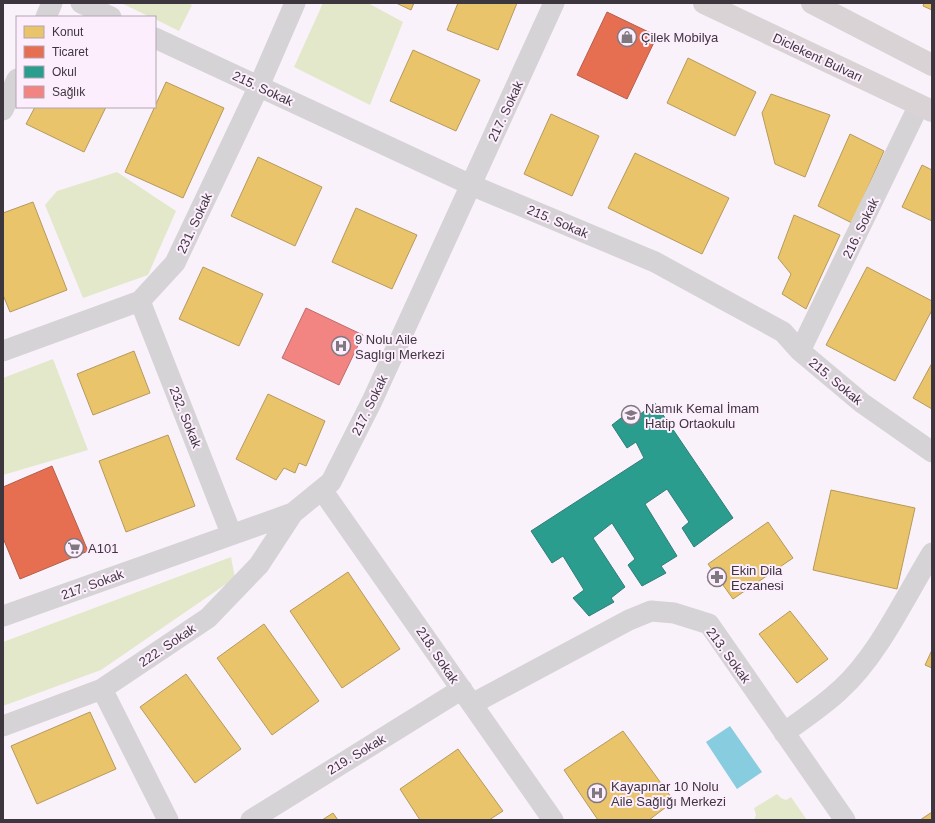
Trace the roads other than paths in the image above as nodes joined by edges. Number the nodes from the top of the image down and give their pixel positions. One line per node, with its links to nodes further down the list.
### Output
1 (52, 3): 7 (street)
2 (81, 3): 8 (street)
3 (295, 3): 12 (street, 231. Sokak)
4 (554, 3): 15 (street, 217. Sokak)
5 (704, 3): 13 (main road, Diclekent Bulvarı)
6 (812, 3): 10 (main road)
7 (46, 16)
8 (109, 16)
9 (156, 38): 12 (street, 215. Sokak)
10 (932, 65)
11 (16, 81): 14 (street)
12 (259, 86): 15 (street, 215. Sokak); 16 (street, 231. Sokak)
13 (926, 108): 18 (street, 216. Sokak)
14 (3, 110)
15 (471, 184): 18 (street, 215. Sokak); 20 (street, 217. Sokak)
16 (140, 301): 17 (street, 231. Sokak); 22 (street, 232. Sokak)
17 (3, 351)
18 (800, 351): 19 (street, 215. Sokak)
19 (932, 452)
20 (322, 490): 21 (street, 217. Sokak); 26 (street, 218. Sokak)
21 (293, 513): 22 (street, 217. Sokak); 25 (street, 222. Sokak)
22 (232, 533): 24 (street, 217. Sokak)
23 (932, 553): 28 (street)
24 (3, 616)
25 (102, 689): 27 (street, 222. Sokak); 29 (street)
26 (467, 697): 28 (street, 213. Sokak); 30 (street, 219. Sokak); 31 (street, 218. Sokak)
27 (3, 726)
28 (784, 733): 32 (street, 213. Sokak)
29 (168, 820)
30 (251, 820)
31 (553, 820)
32 (845, 820)

